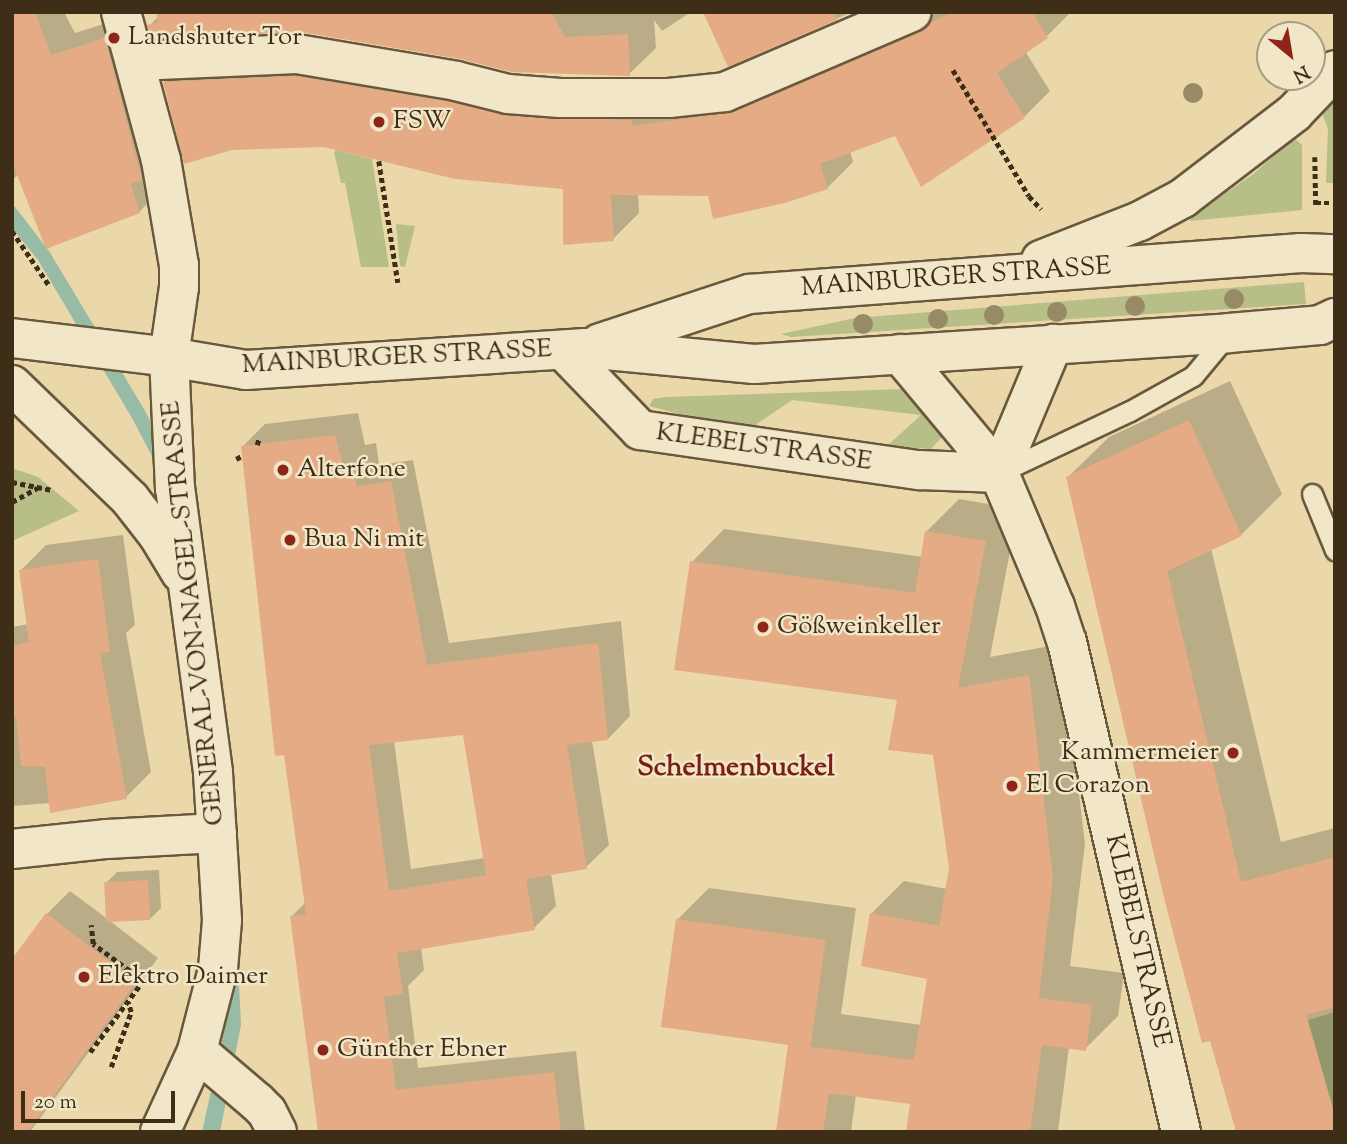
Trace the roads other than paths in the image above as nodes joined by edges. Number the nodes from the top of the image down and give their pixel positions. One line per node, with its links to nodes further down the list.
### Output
1 (121, 12): 3 (main road, GENERAL-VON-NAGEL-STRASSE)
2 (886, 17): 3 (main road)
3 (136, 61): 13 (main road, GENERAL-VON-NAGEL-STRASSE)
4 (1335, 70): 6 (main road)
5 (1335, 254): 6 (main road, MAINBURGER STRASSE)
6 (1007, 274): 11 (main road, MAINBURGER STRASSE)
7 (1335, 318): 8 (main road, MAINBURGER STRASSE)
8 (1229, 334): 10 (main road, MAINBURGER STRASSE); 15 (lane, KLEBELSTRASSE)
9 (12, 338): 13 (main road, MAINBURGER STRASSE)
10 (1053, 344): 12 (main road, MAINBURGER STRASSE); 15 (main road)
11 (574, 349): 12 (main road, MAINBURGER STRASSE); 13 (main road, MAINBURGER STRASSE); 15 (main road, KLEBELSTRASSE)
12 (900, 354): 15 (main road, KLEBELSTRASSE)
13 (169, 356): 18 (main road, GENERAL-VON-NAGEL-STRASSE)
14 (12, 385): 18 (main road)
15 (999, 473): 22 (main road, KLEBELSTRASSE)
16 (1312, 494): 17 (lane)
17 (1335, 550)
18 (187, 584): 19 (main road, GENERAL-VON-NAGEL-STRASSE)
19 (218, 833): 20 (main road); 21 (main road, GENERAL-VON-NAGEL-STRASSE)
20 (12, 849)
21 (197, 1051): 23 (main road, GENERAL-VON-NAGEL-STRASSE); 24 (main road)
22 (1176, 1131)
23 (160, 1132)
24 (277, 1132)

